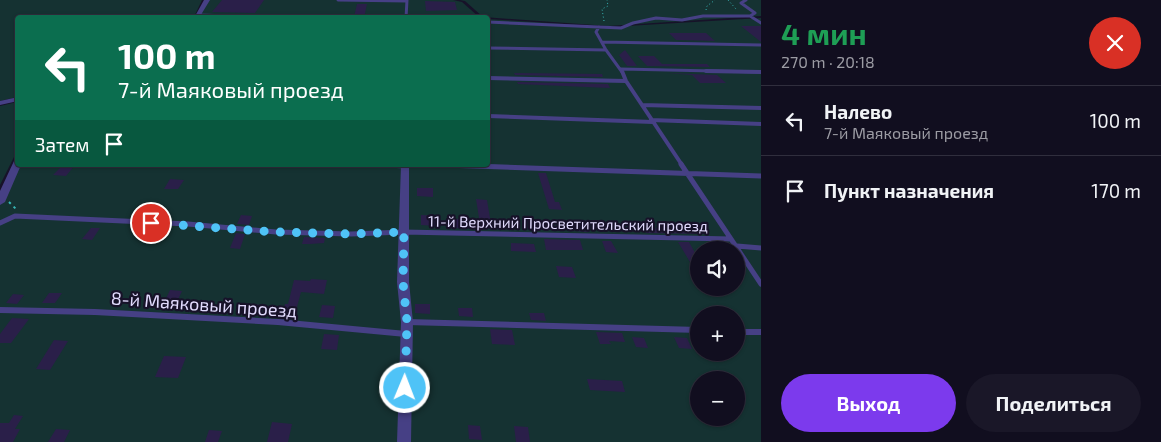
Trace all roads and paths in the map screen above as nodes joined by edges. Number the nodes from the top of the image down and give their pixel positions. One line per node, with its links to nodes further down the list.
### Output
1 (207, 0): 7 (street)
2 (338, 0): 6 (lane)
3 (607, 0): 13 (path)
4 (715, 0): 9 (path)
5 (746, 0): 10 (lane)
6 (407, 1): 8 (lane)
7 (198, 15)
8 (406, 15)
9 (703, 16): 10 (lane); 13 (lane)
10 (750, 16): 12 (lane)
11 (490, 22): 13 (lane)
12 (761, 23)
13 (599, 27): 14 (lane)
14 (602, 42): 15 (lane); 17 (lane)
15 (761, 46)
16 (490, 48): 17 (lane)
17 (606, 50): 18 (lane)
18 (621, 69): 19 (lane); 21 (lane)
19 (761, 72)
20 (490, 78): 21 (lane)
21 (626, 81): 24 (lane)
22 (15, 100): 23 (street)
23 (0, 103)
24 (642, 105): 25 (lane); 27 (lane)
25 (761, 108)
26 (490, 116): 27 (lane)
27 (652, 120): 28 (lane); 32 (lane)
28 (761, 124)
29 (490, 166): 32 (lane)
30 (15, 167): 34 (street)
31 (405, 167): 37 (street)
32 (686, 172): 33 (lane); 38 (lane)
33 (761, 176)
34 (1, 200): 35 (path)
35 (15, 216): 36 (lane); 37 (lane, 11-й Верхний Просветительский проезд)
36 (0, 223)
37 (404, 232): 38 (lane, 11-й Верхний Просветительский проезд); 44 (street)
38 (731, 239)
39 (745, 247): 40 (lane)
40 (761, 248)
41 (745, 259): 42 (lane)
42 (761, 284)
43 (0, 310): 44 (lane, 8-й Маяковый проезд)
44 (407, 328): 45 (lane, 8-й Маяковый проезд); 48 (street)
45 (690, 330)
46 (745, 332): 47 (lane)
47 (761, 332)
48 (404, 442)

